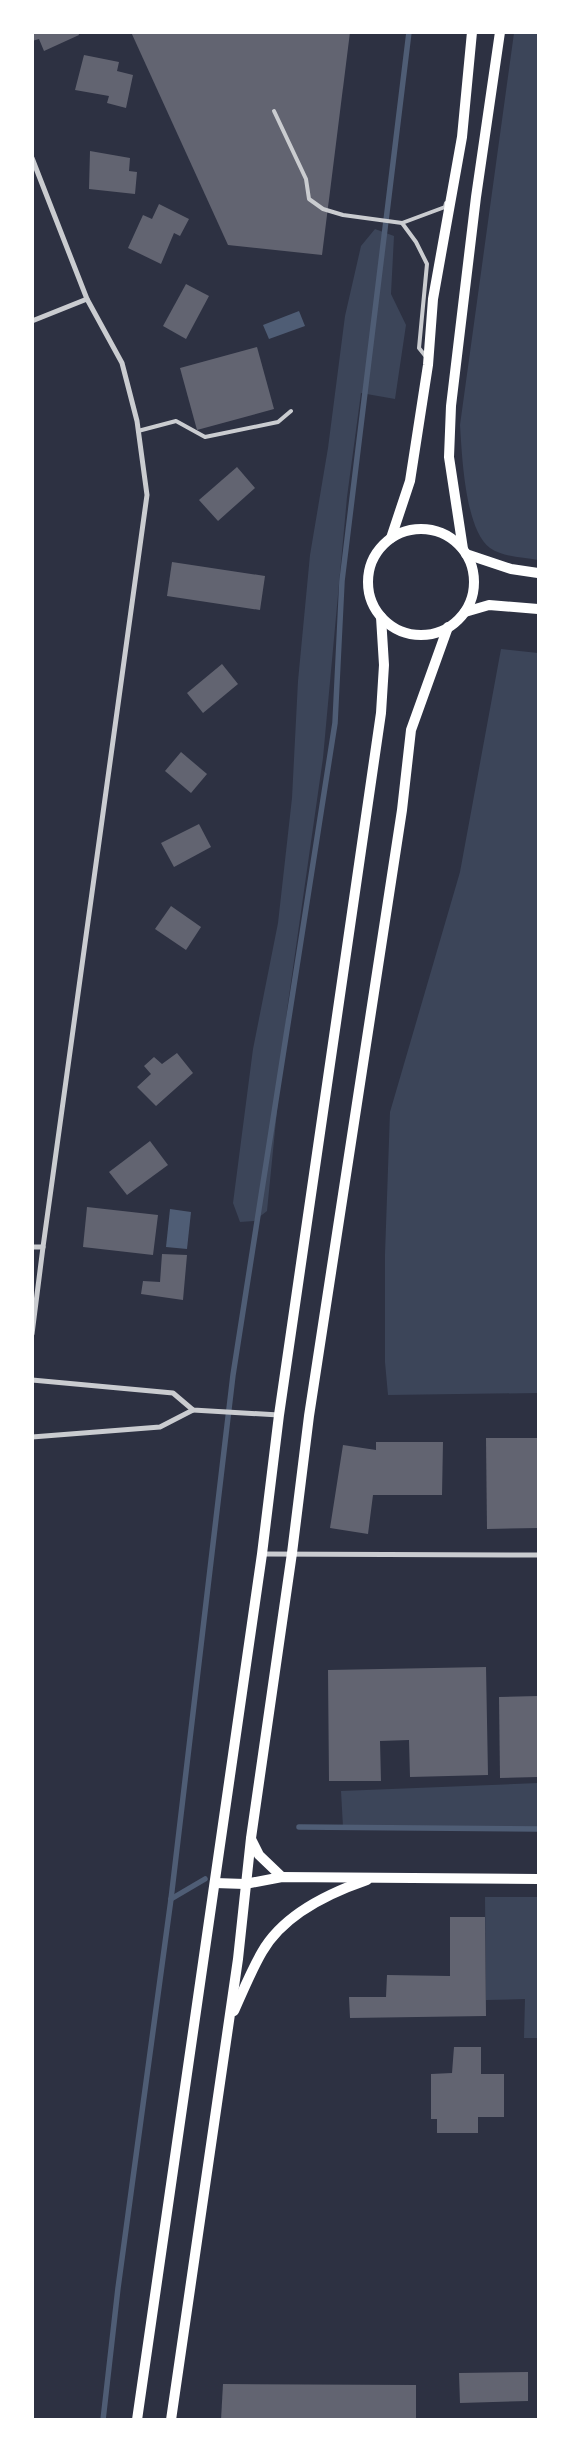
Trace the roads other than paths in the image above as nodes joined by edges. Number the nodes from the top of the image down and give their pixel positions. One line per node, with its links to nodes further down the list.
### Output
1 (472, 32): 5 (main road)
2 (500, 32): 13 (main road)
3 (274, 111): 6 (lane)
4 (32, 158): 7 (street)
5 (455, 178): 6 (lane); 9 (main road)
6 (402, 223): 9 (lane)
7 (87, 299): 8 (street); 11 (street)
8 (32, 321)
9 (428, 365): 12 (main road)
10 (291, 411): 11 (lane)
11 (138, 431): 20 (street)
12 (391, 538): 13 (main road); 17 (main road)
13 (464, 551): 14 (main road); 16 (main road)
14 (538, 573)
15 (538, 609): 16 (main road)
16 (465, 612): 18 (main road)
17 (381, 617): 18 (main road); 24 (main road)
18 (448, 627): 26 (main road)
19 (32, 1246): 20 (street)
20 (43, 1247): 21 (street)
21 (32, 1334)
22 (32, 1380): 23 (street)
23 (194, 1410): 24 (street); 25 (street)
24 (279, 1415): 27 (main road)
25 (32, 1437)
26 (292, 1553): 27 (street); 28 (street); 29 (main road)
27 (262, 1554): 33 (main road)
28 (538, 1556)
29 (251, 1838): 30 (main road); 34 (main road)
30 (282, 1877): 31 (main road); 34 (main road)
31 (375, 1877): 32 (main road); 35 (main road)
32 (538, 1879)
33 (215, 1883): 34 (main road); 36 (main road)
34 (245, 1884): 35 (main road)
35 (229, 2021): 37 (main road)
36 (137, 2420)
37 (171, 2420)

